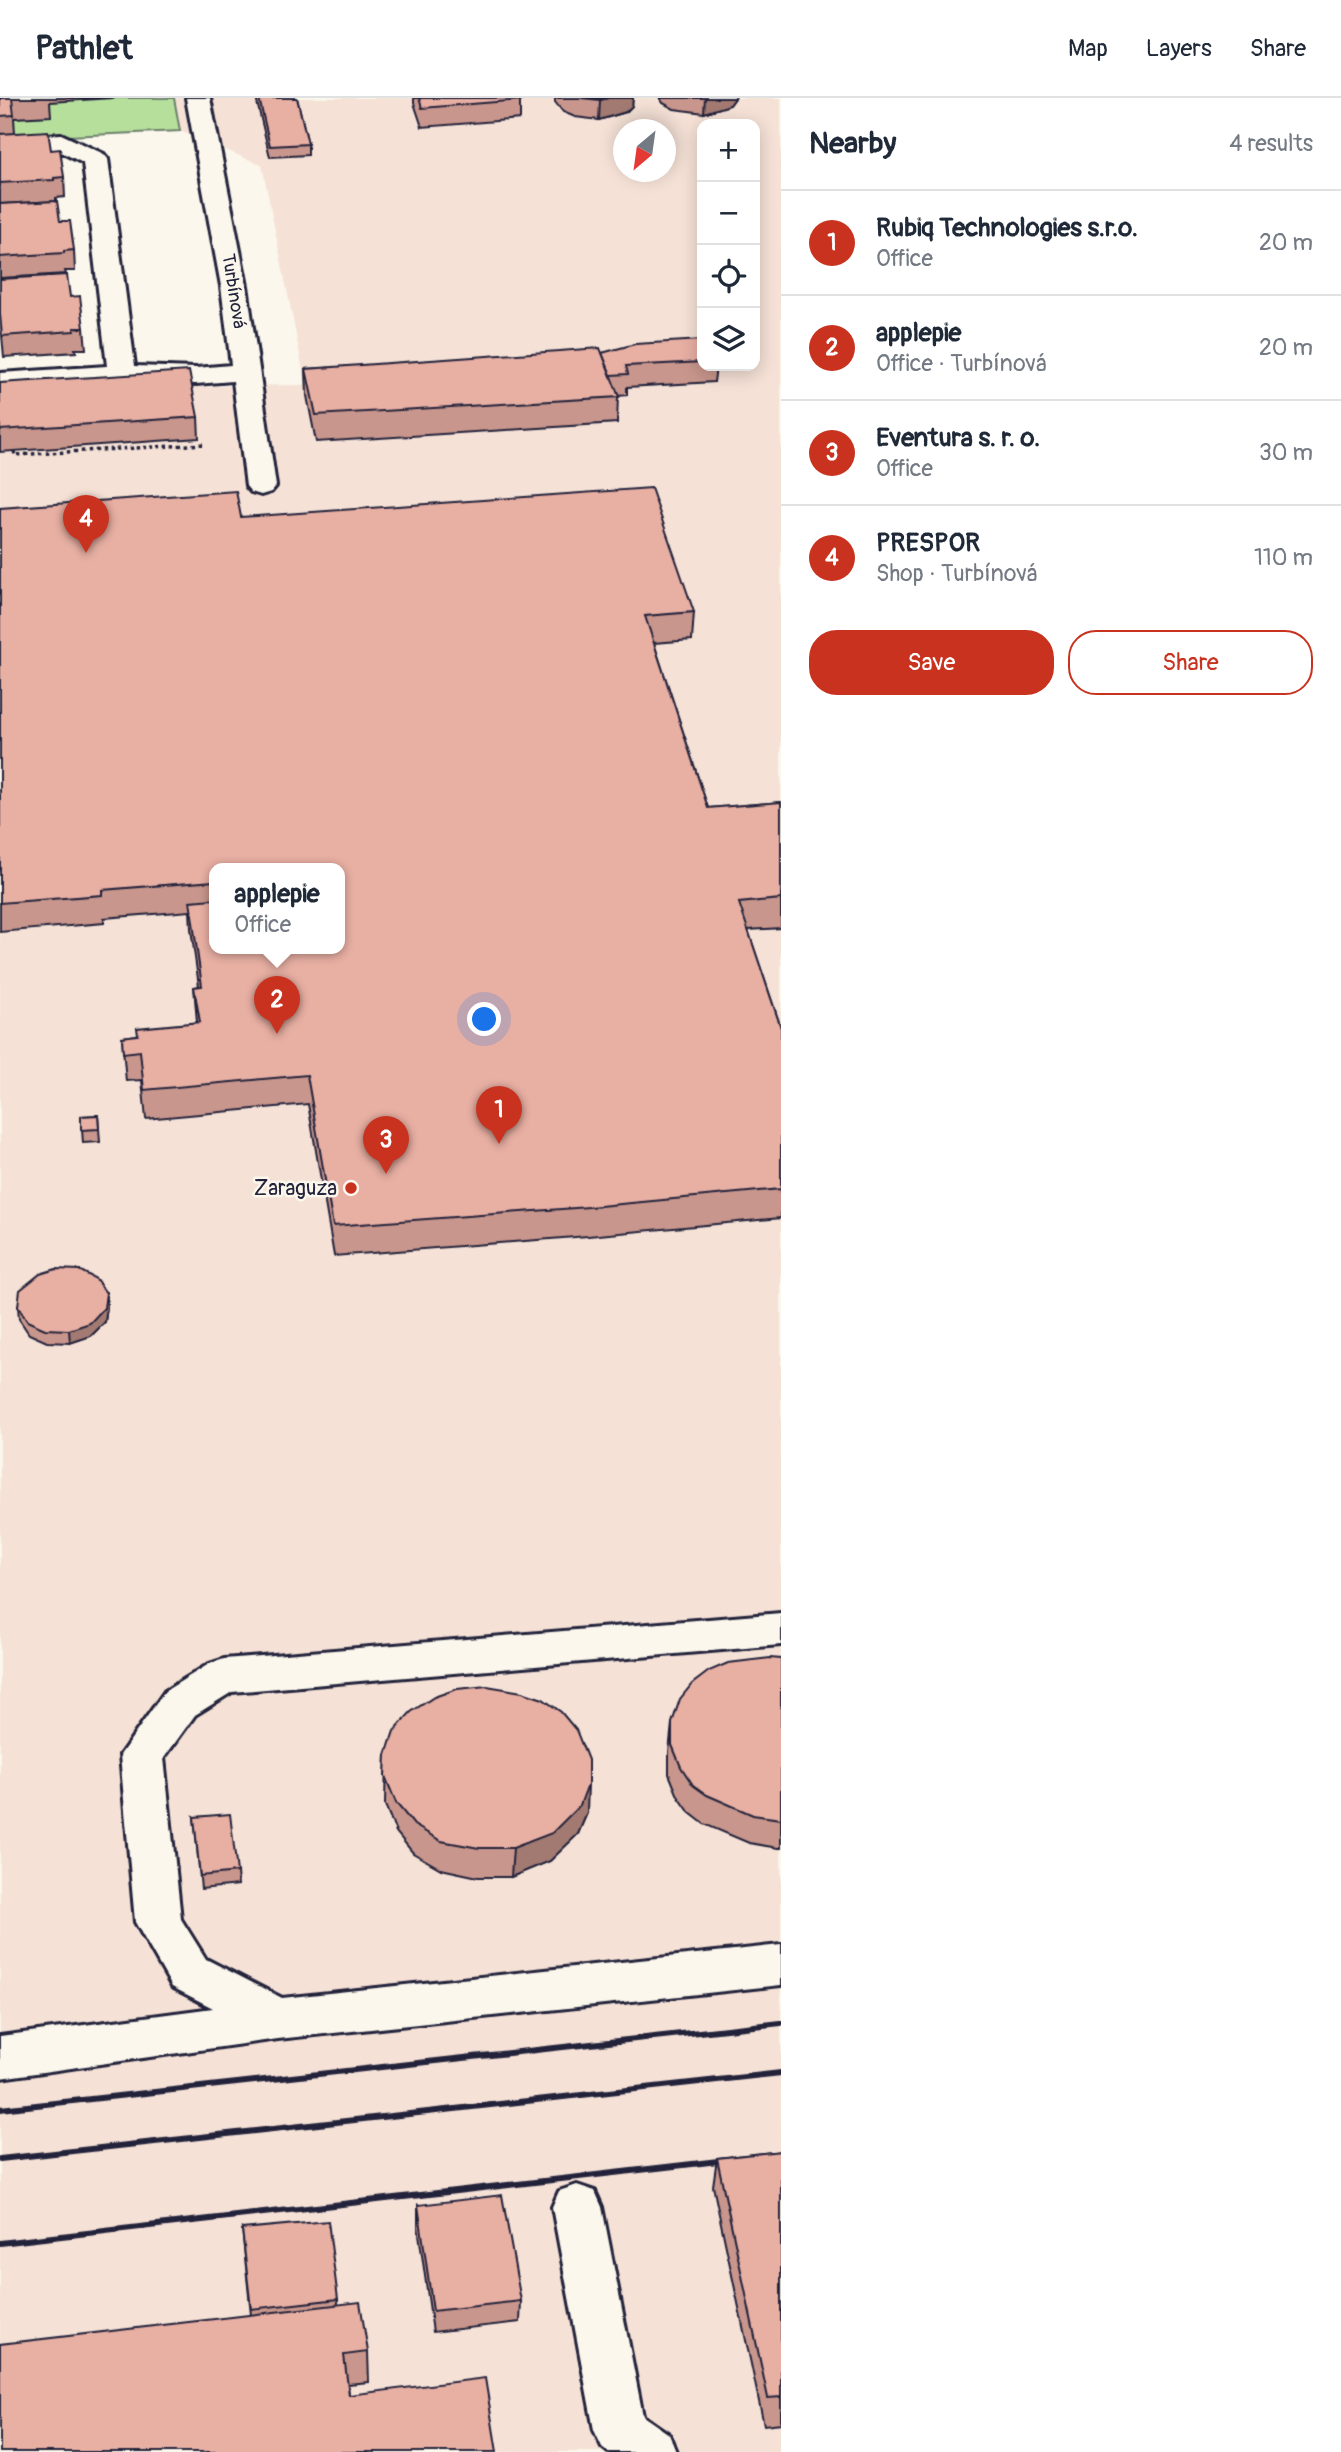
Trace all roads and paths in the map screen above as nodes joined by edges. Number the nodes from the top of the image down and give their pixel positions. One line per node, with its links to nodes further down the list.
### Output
1 (198, 98): 3 (street, Turbínová)
2 (0, 146): 4 (street)
3 (245, 372): 5 (street); 8 (street, Turbínová)
4 (122, 374): 5 (street); 6 (street)
5 (196, 376): 7 (path)
6 (0, 381)
7 (14, 451)
8 (261, 486)
9 (781, 1629): 11 (street)
10 (781, 1965): 11 (street)
11 (278, 2019): 12 (street)
12 (0, 2057)
13 (577, 2207): 14 (street)
14 (650, 2452)

